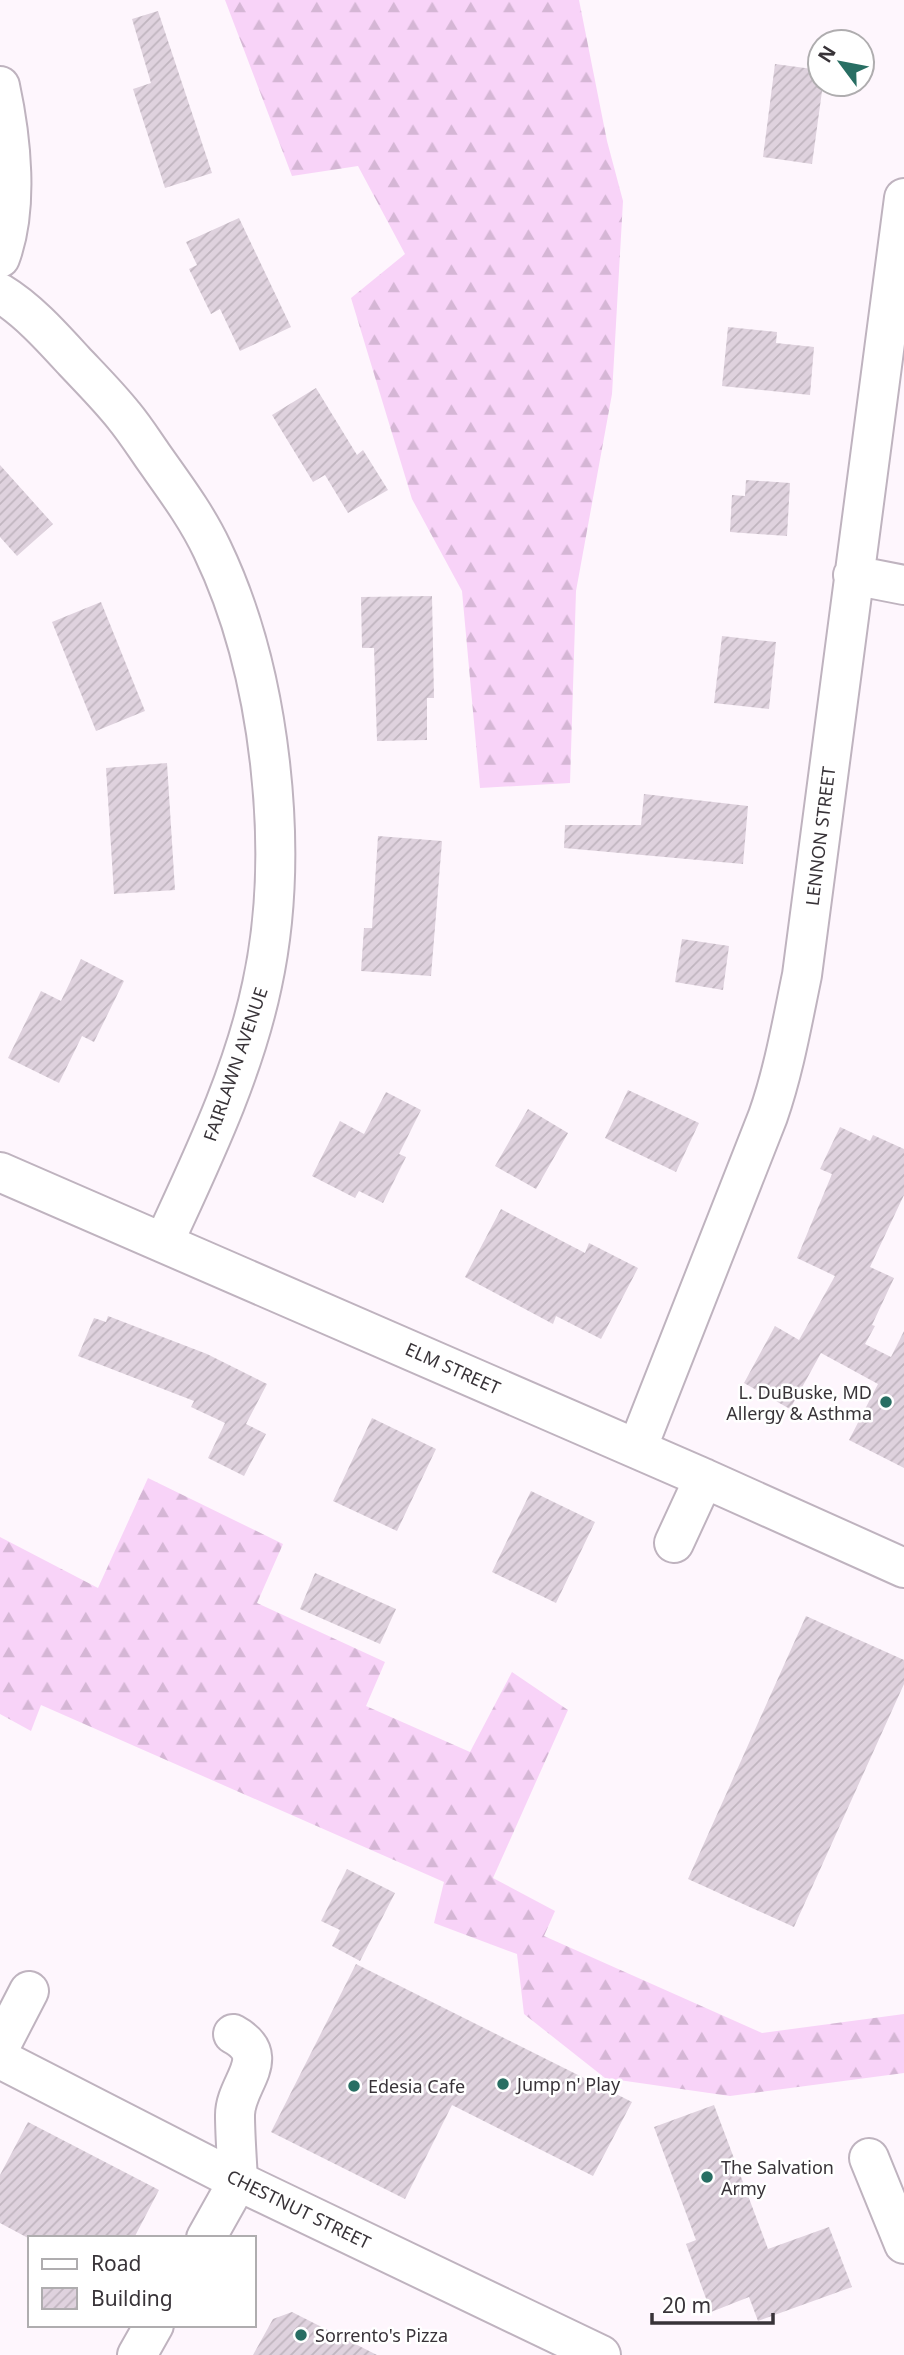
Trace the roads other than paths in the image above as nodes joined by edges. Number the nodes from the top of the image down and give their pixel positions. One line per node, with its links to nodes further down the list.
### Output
1 (0, 86): 3 (street)
2 (904, 198): 5 (street, LENNON STREET)
3 (0, 258)
4 (0, 293): 8 (street, FAIRLAWN AVENUE)
5 (853, 575): 6 (street); 9 (street, LENNON STREET)
6 (904, 585)
7 (0, 1172): 8 (street, ELM STREET)
8 (164, 1242): 9 (street, ELM STREET)
9 (637, 1449): 10 (street, ELM STREET)
10 (704, 1478): 11 (street); 12 (street, ELM STREET)
11 (674, 1543)
12 (904, 1568)
13 (29, 1991): 15 (street)
14 (233, 2034): 18 (street)
15 (0, 2047)
16 (0, 2059): 18 (street, CHESTNUT STREET)
17 (869, 2158): 20 (street)
18 (238, 2180): 19 (street); 23 (street, CHESTNUT STREET)
19 (207, 2236)
20 (904, 2244)
21 (154, 2327): 22 (street)
22 (137, 2355)
23 (601, 2355)

